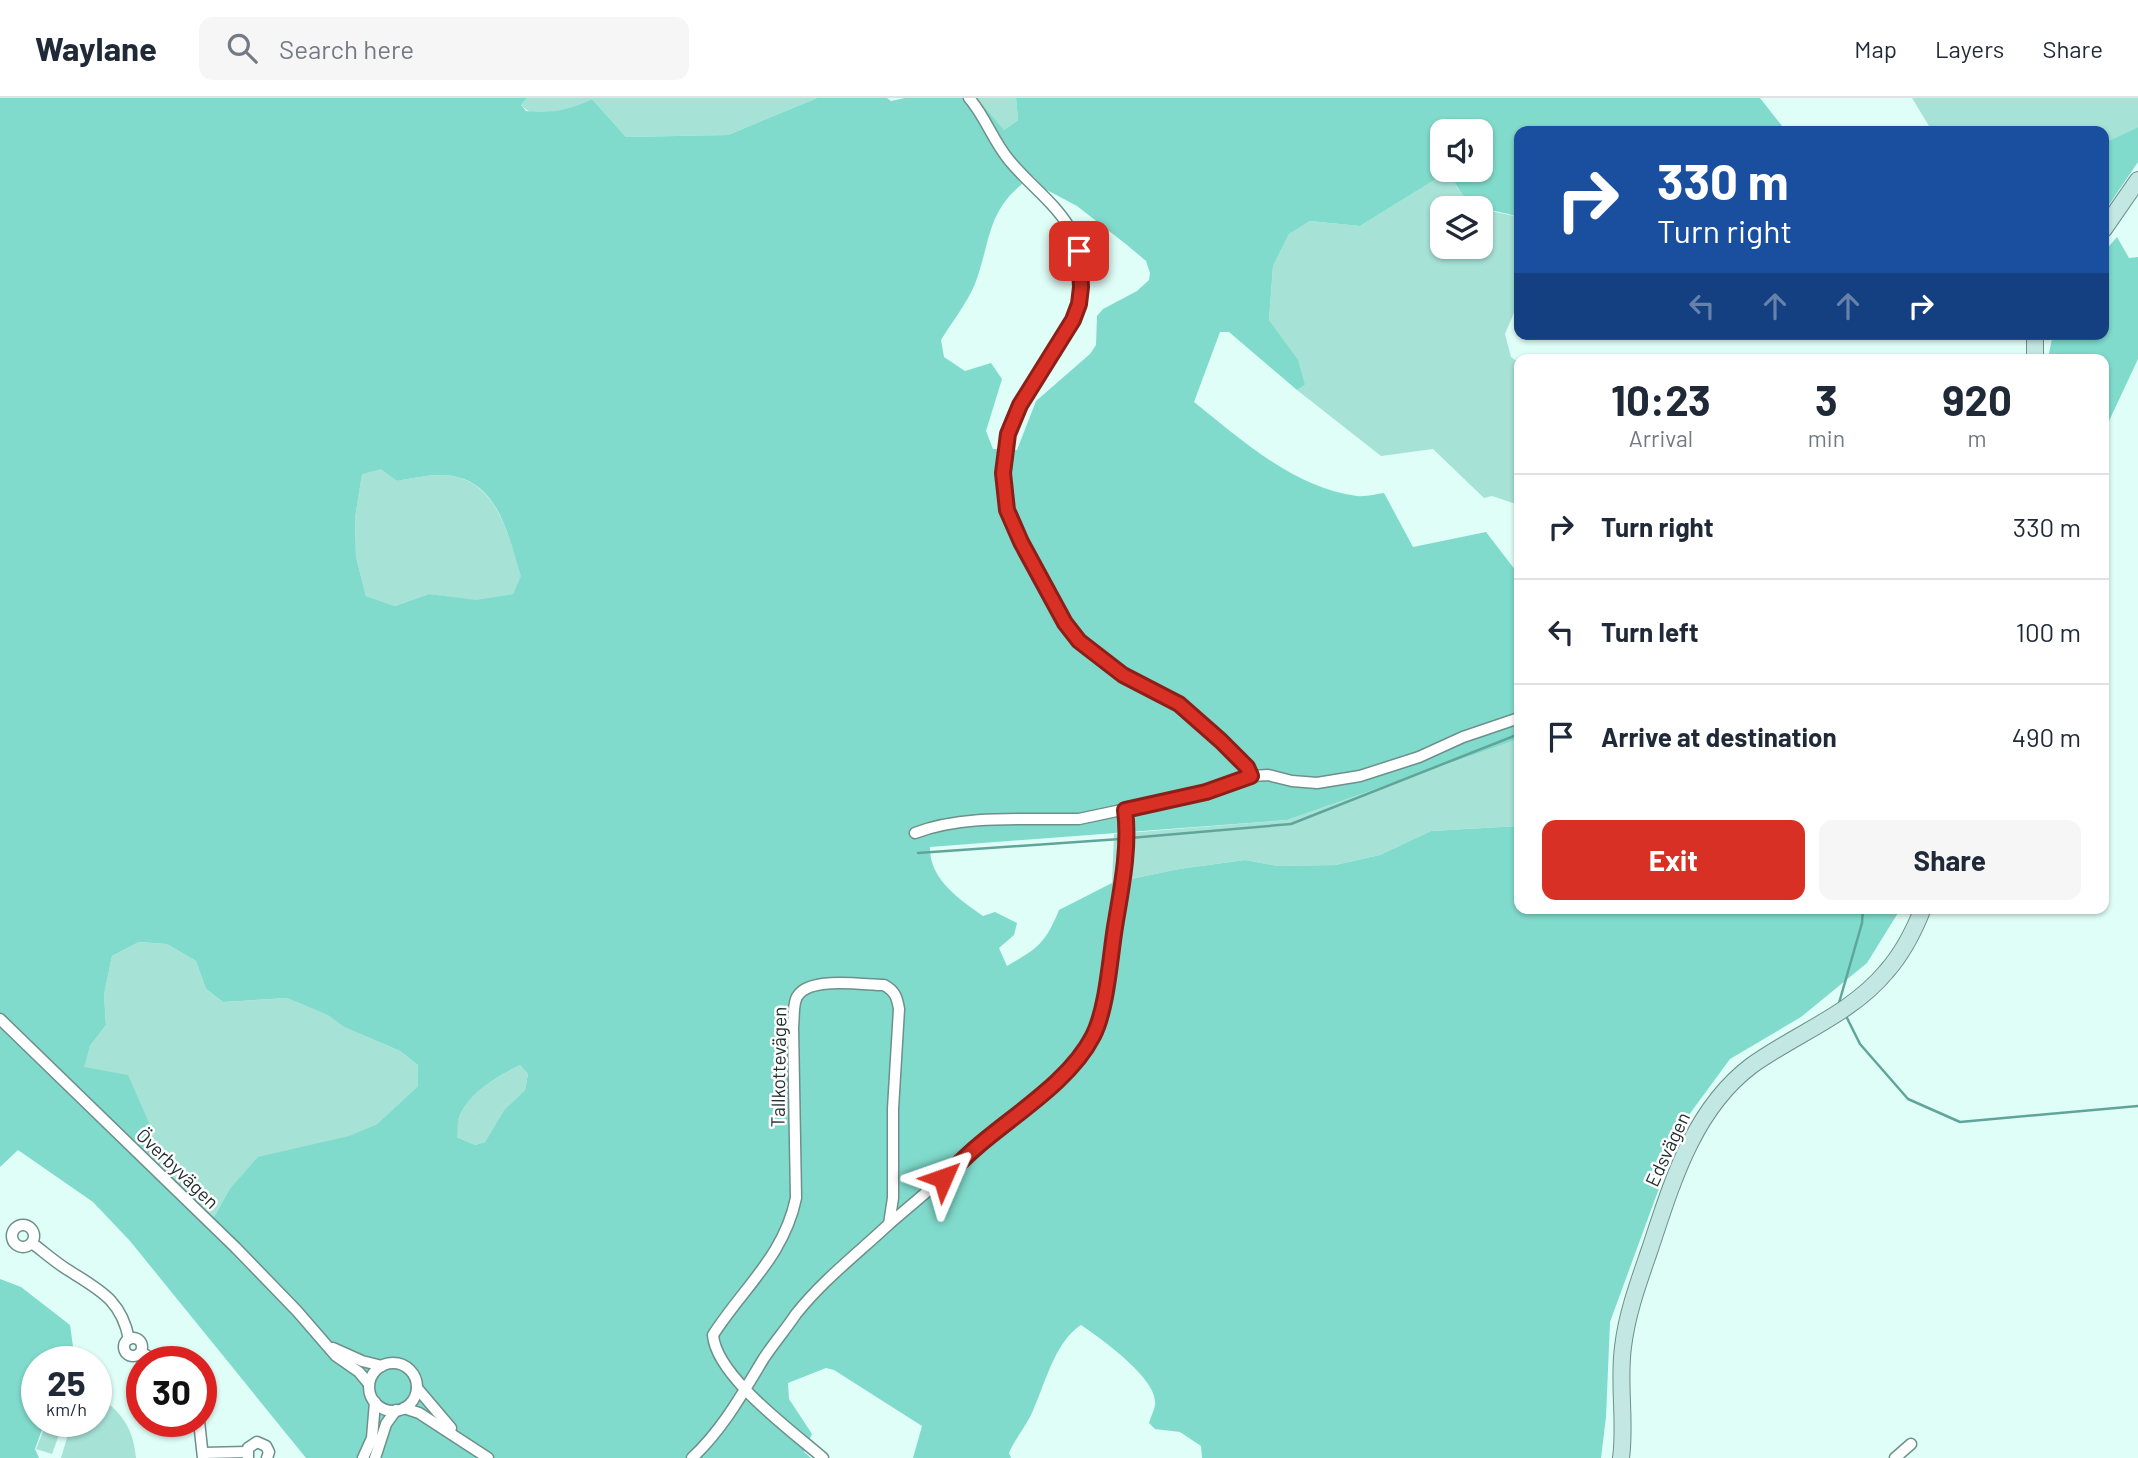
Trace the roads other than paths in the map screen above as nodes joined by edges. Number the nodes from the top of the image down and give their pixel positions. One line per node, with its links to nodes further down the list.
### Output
1 (969, 98): 5 (street)
2 (2138, 180): 3 (street)
3 (2109, 222)
4 (1514, 720): 5 (street)
5 (1251, 776): 6 (street)
6 (1125, 810): 7 (street); 10 (street)
7 (915, 833)
8 (1921, 914): 31 (street, Edsvägen)
9 (0, 1019): 12 (street, Överbyvägen)
10 (890, 1221): 17 (street); 17 (street, Tallkottevägen)
11 (32, 1243): 13 (street)
12 (327, 1345): 14 (street, Överbyvägen); 15 (street, Överbyvägen)
13 (126, 1350)
14 (382, 1366): 15 (street); 16 (street)
15 (369, 1384): 18 (street)
16 (417, 1388): 19 (street); 21 (street)
17 (746, 1390): 29 (street); 30 (street)
18 (374, 1402): 19 (street); 26 (street)
19 (400, 1409): 21 (street); 27 (street)
20 (201, 1437): 24 (street)
21 (460, 1438): 28 (street)
22 (1911, 1444): 32 (street)
23 (247, 1455): 24 (street); 25 (street)
24 (203, 1456)
25 (267, 1458)
26 (363, 1458)
27 (375, 1458)
28 (488, 1458)
29 (692, 1458)
30 (823, 1458)
31 (1621, 1458)
32 (1895, 1458)

